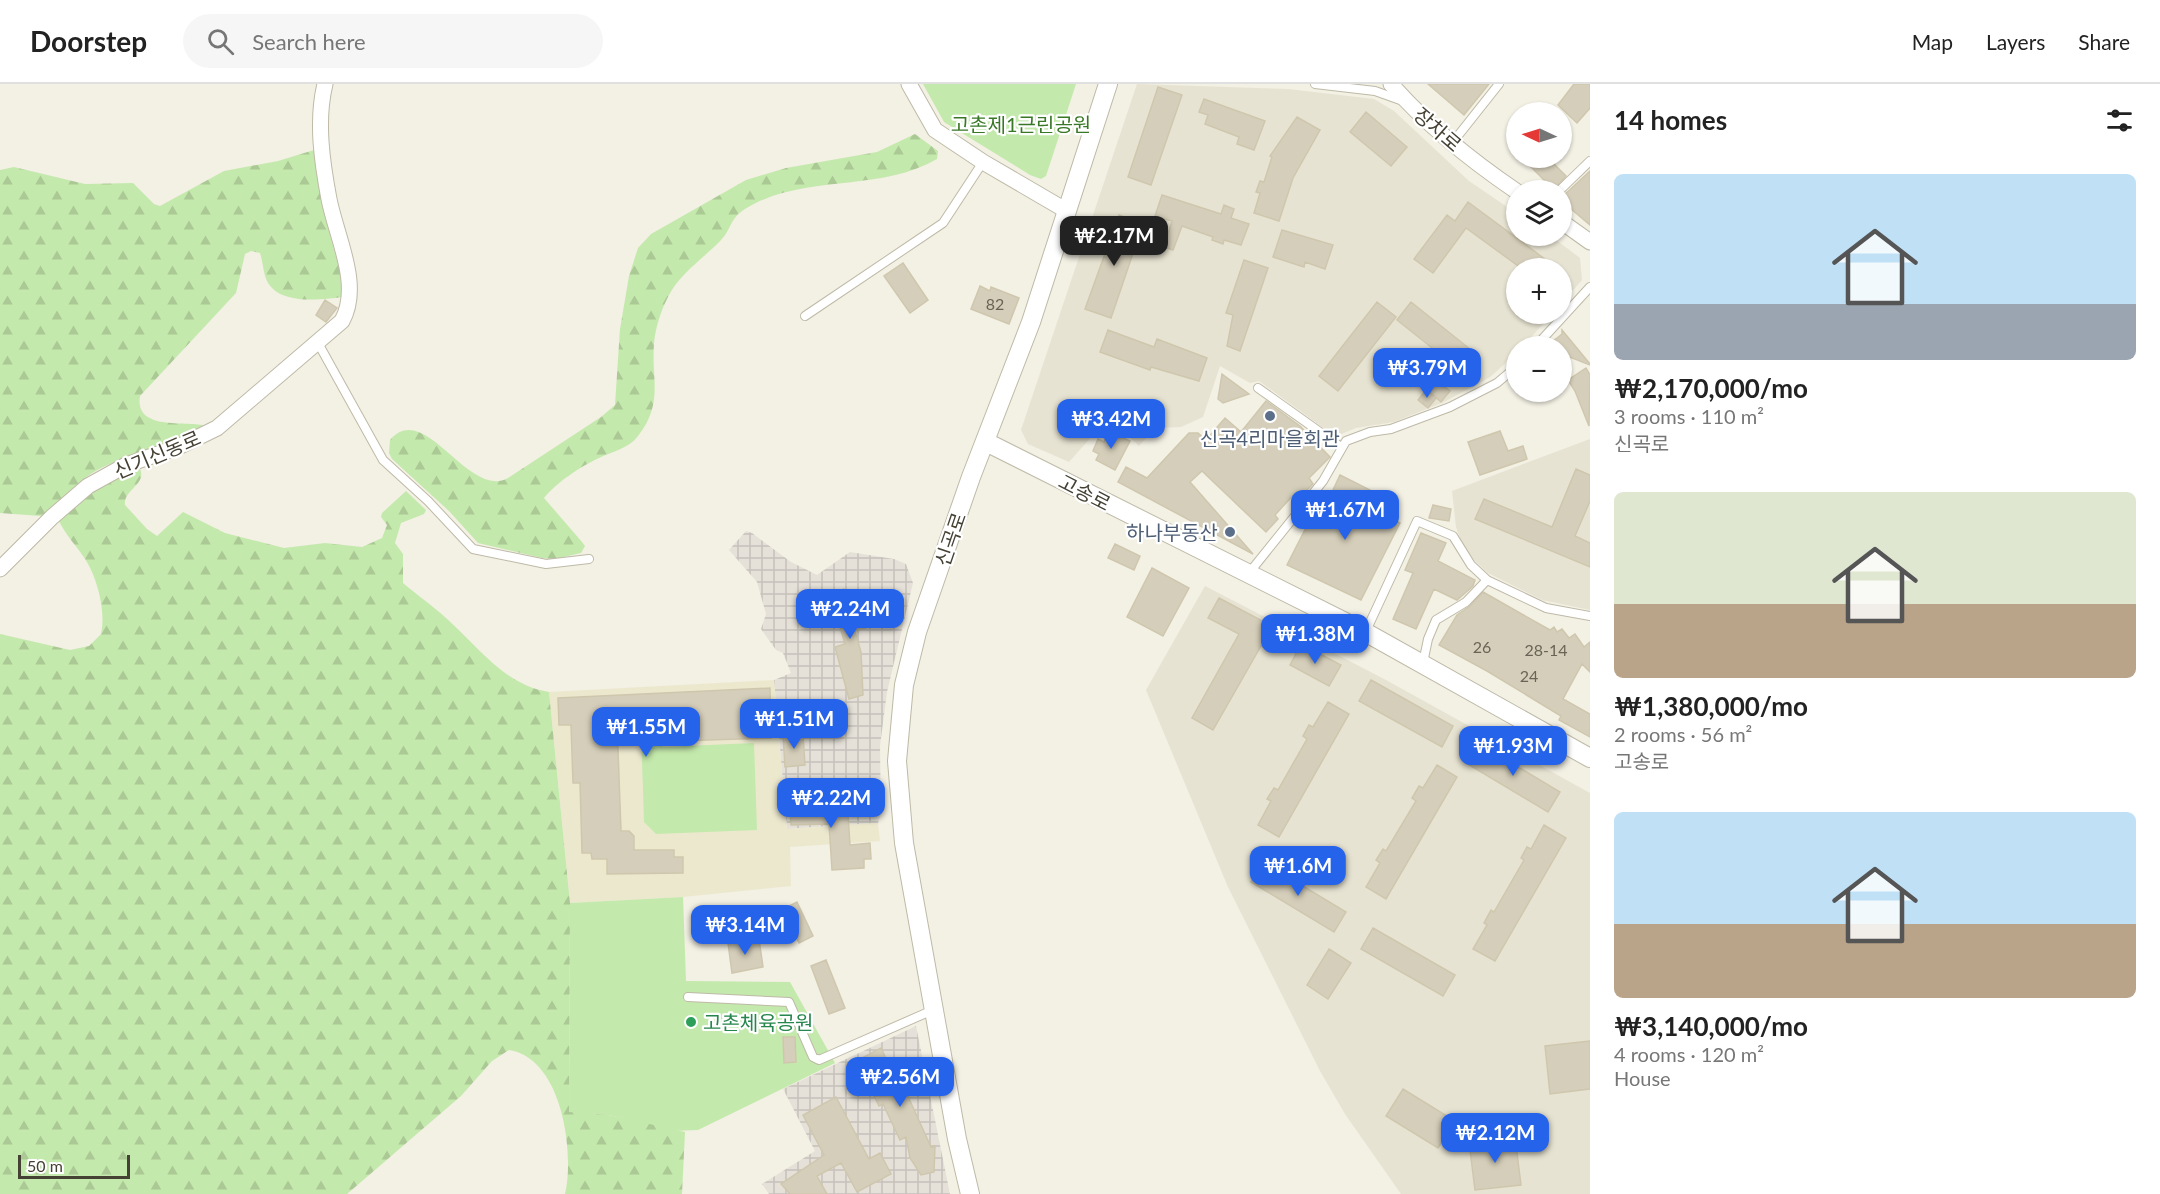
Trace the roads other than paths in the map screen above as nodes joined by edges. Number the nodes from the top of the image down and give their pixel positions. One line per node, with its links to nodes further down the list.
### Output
1 (325, 84): 19 (street, 신기신동로)
2 (909, 84): 10 (street)
3 (1108, 84): 13 (street, 신곡로)
4 (1315, 84): 7 (lane, 장차로)
5 (1391, 84): 7 (street)
6 (1498, 84): 8 (lane)
7 (1407, 102): 8 (street, 장차로)
8 (1453, 142): 12 (street, 장차로)
9 (1590, 161): 11 (lane)
10 (983, 162): 13 (street); 17 (lane)
11 (1570, 180)
12 (1506, 183)
13 (1067, 210): 22 (street, 신곡로)
14 (1572, 229): 15 (street)
15 (1590, 242)
16 (1590, 287): 18 (lane)
17 (805, 316)
18 (1545, 336)
19 (318, 343): 24 (lane); 25 (street, 신기신동로)
20 (1506, 375): 23 (lane)
21 (1258, 388): 23 (lane)
22 (986, 442): 26 (street, 고송로); 33 (street, 신곡로)
23 (1341, 447): 26 (lane)
24 (589, 559)
25 (0, 569)
26 (1248, 574): 29 (street, 고송로)
27 (1488, 580): 28 (lane); 29 (lane); 30 (lane)
28 (1590, 616)
29 (1365, 632): 30 (street, 고송로)
30 (1423, 663): 31 (street, 고송로)
31 (1590, 758)
32 (688, 997): 33 (lane)
33 (933, 1010): 34 (street, 신곡로)
34 (970, 1194)

